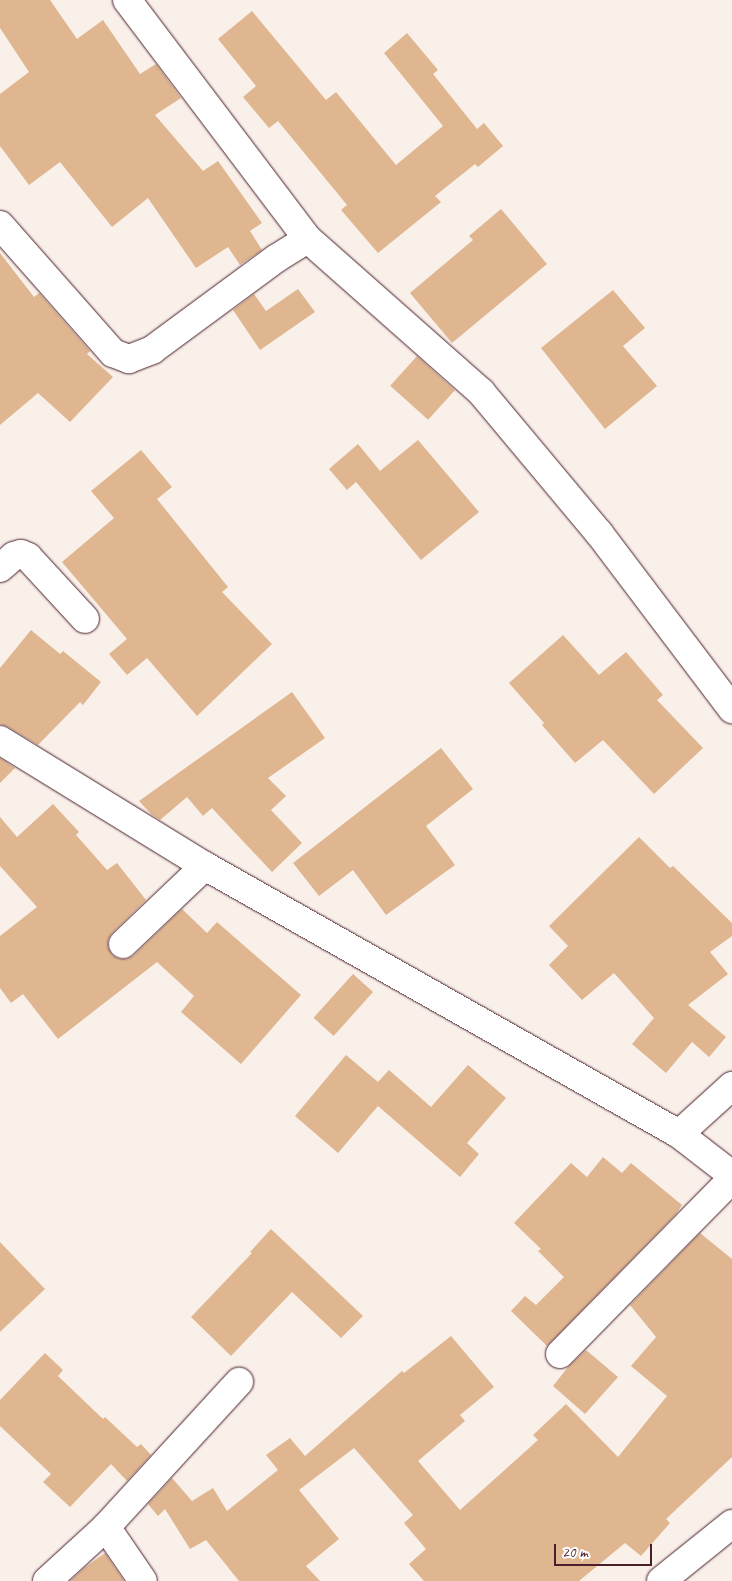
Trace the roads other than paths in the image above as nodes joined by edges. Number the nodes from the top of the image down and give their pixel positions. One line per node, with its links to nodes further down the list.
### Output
1 (127, 0): 3 (street)
2 (0, 225): 3 (street)
3 (308, 239): 6 (street)
4 (0, 568): 5 (street)
5 (85, 619)
6 (732, 709)
7 (0, 740): 8 (street)
8 (205, 866): 9 (street); 11 (street)
9 (124, 944)
10 (732, 1086): 11 (street)
11 (679, 1134): 12 (street)
12 (732, 1175)
13 (732, 1179): 14 (street)
14 (560, 1354)
15 (239, 1382): 17 (street)
16 (732, 1524): 20 (street)
17 (106, 1527): 18 (street); 19 (street)
18 (47, 1581)
19 (144, 1581)
20 (661, 1581)

